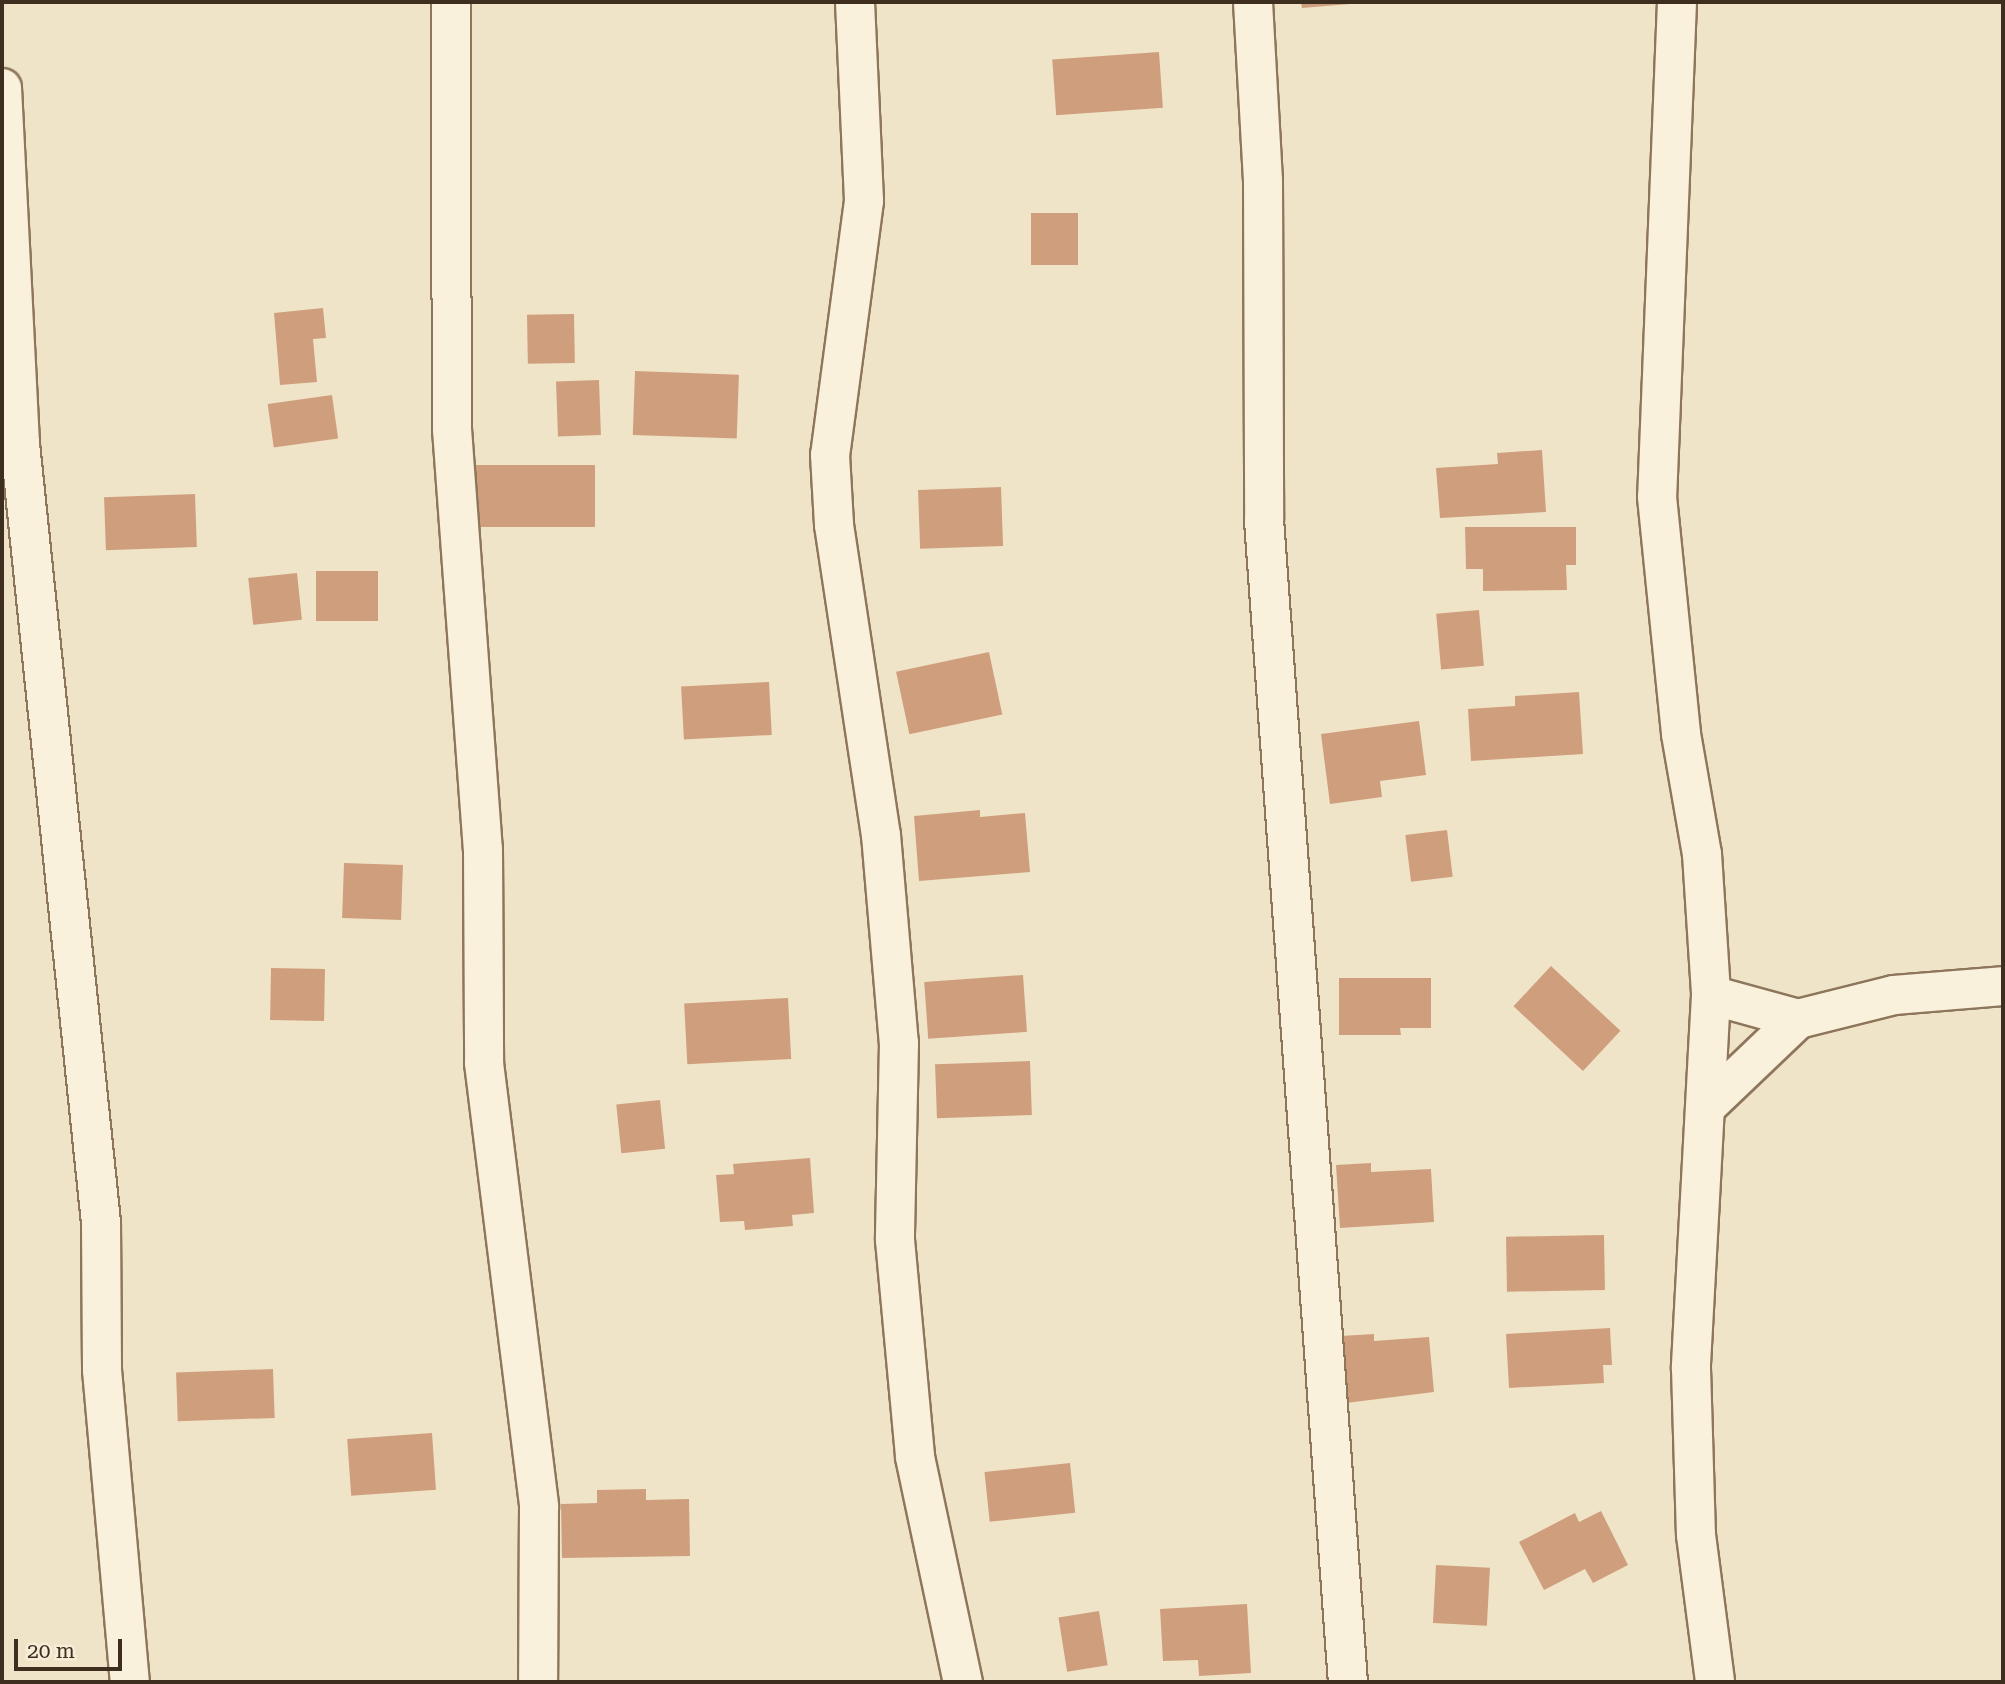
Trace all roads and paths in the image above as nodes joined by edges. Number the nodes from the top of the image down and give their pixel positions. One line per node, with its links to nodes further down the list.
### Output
1 (451, 2): 11 (street)
2 (855, 2): 12 (street)
3 (1253, 2): 13 (street)
4 (1677, 2): 7 (street)
5 (2, 88): 10 (street)
6 (2003, 986): 8 (street)
7 (1711, 995): 8 (street); 9 (street)
8 (1798, 1019): 9 (street)
9 (1709, 1104): 14 (street)
10 (130, 1682)
11 (538, 1682)
12 (963, 1682)
13 (1348, 1682)
14 (1715, 1682)

